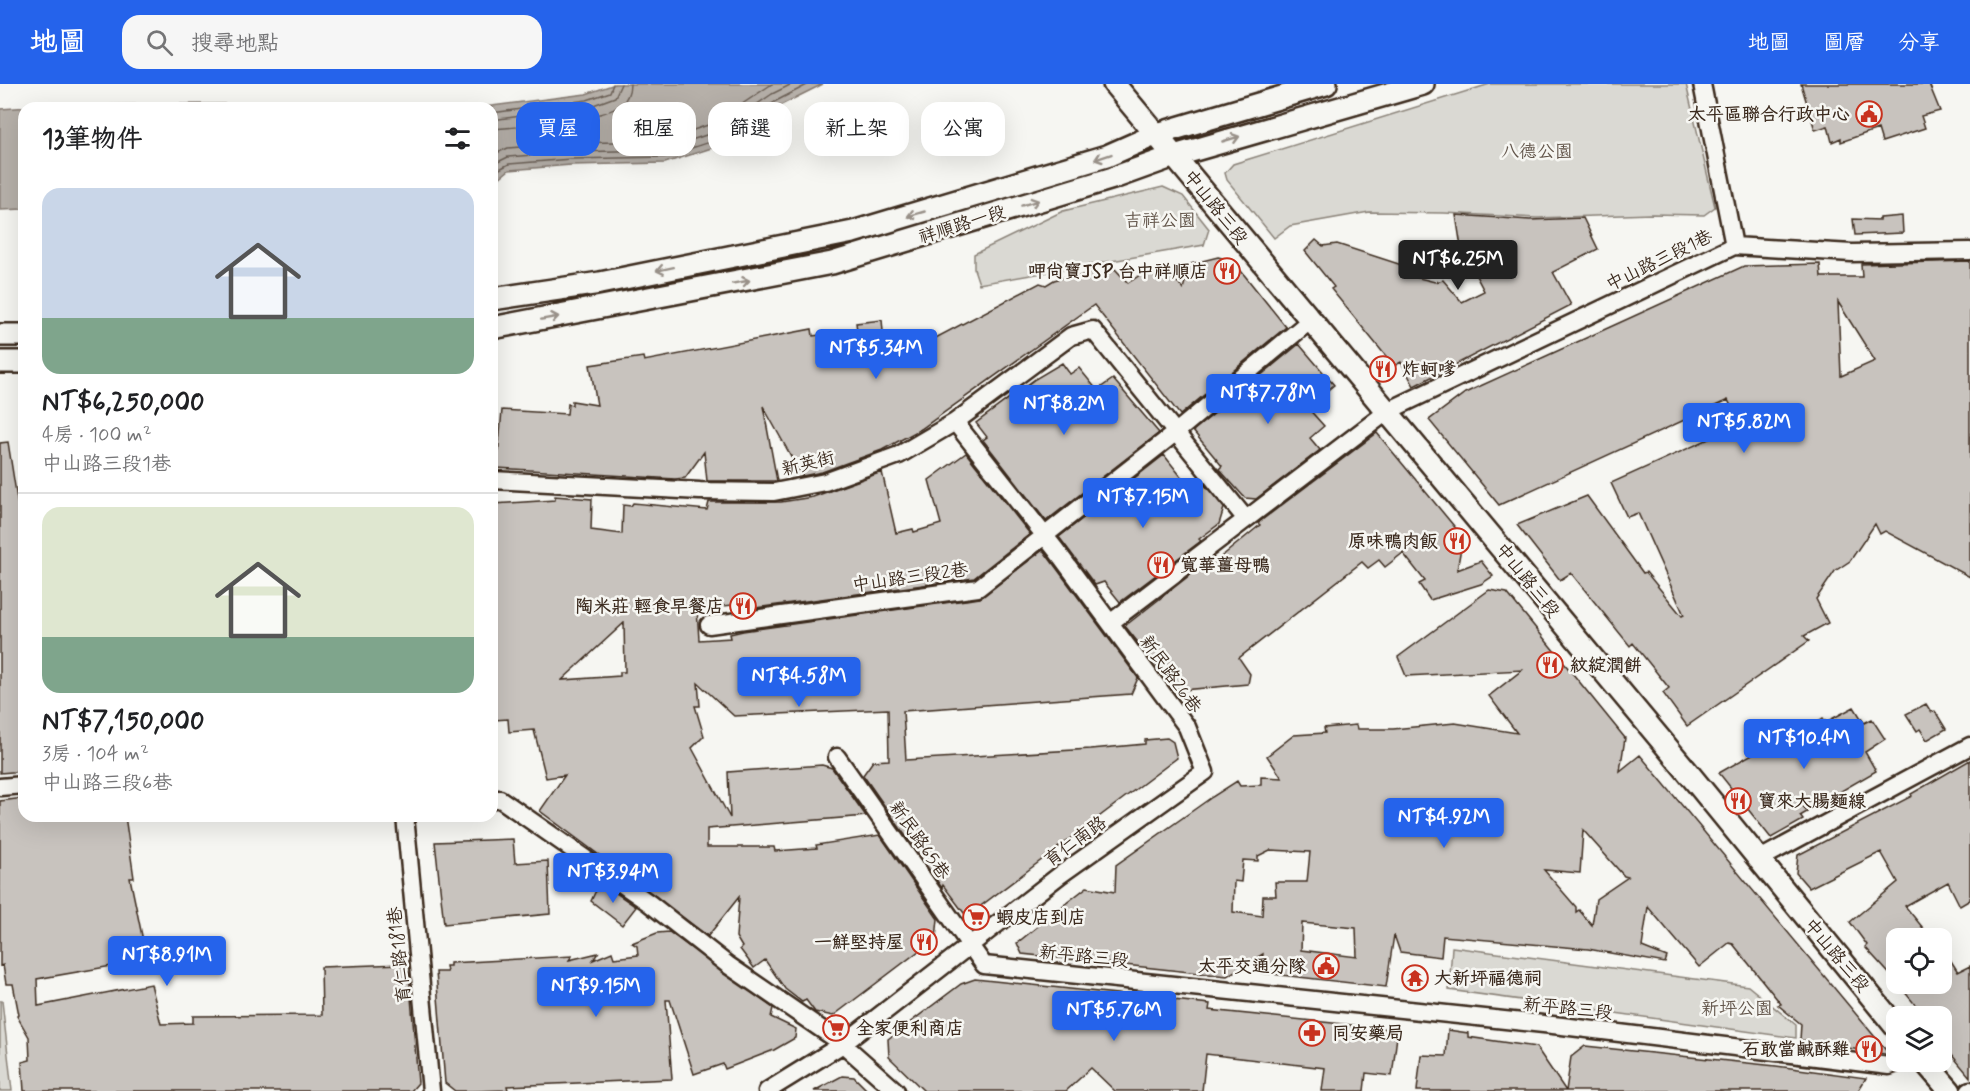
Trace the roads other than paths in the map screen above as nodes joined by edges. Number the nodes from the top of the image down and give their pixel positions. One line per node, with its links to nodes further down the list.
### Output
1 (1114, 84): 5 (street, 中山路三段)
2 (1326, 84): 5 (street, 祥順路一段)
3 (1424, 84): 6 (street, 祥順路一段, one-way to 3)
4 (1702, 84): 7 (street)
5 (1157, 134): 6 (street, 中山路三段); 9 (street, 祥順路一段, one-way to 9)
6 (1174, 156): 10 (street, 中山路三段); 11 (street, 祥順路一段, one-way to 6)
7 (1734, 246): 8 (street, 中山路三段1巷); 16 (street, 中山路三段1巷)
8 (1970, 251)
9 (498, 298)
10 (1312, 319): 16 (street, 中山路三段); 18 (street, 中山路三段2巷)
11 (498, 327)
12 (0, 335): 13 (street)
13 (18, 335)
14 (0, 362): 15 (street)
15 (18, 362)
16 (1388, 411): 20 (street, 中山路三段1巷); 31 (street, 中山路三段)
17 (955, 422): 18 (street, 新英街); 19 (street, 新英街); 21 (street, 新民路26巷)
18 (1175, 433): 20 (street); 21 (street, 中山路三段2巷)
19 (498, 480)
20 (1245, 518): 22 (street, 中山路三段1巷)
21 (1044, 535): 22 (street, 新民路26巷); 23 (street, 中山路三段2巷)
22 (1110, 623): 26 (street, 新民路26巷)
23 (709, 624)
24 (1970, 746): 31 (street)
25 (837, 757): 32 (street, 新民路65巷)
26 (1205, 772): 32 (street, 育仁南路)
27 (18, 786): 28 (street)
28 (0, 787)
29 (498, 799): 34 (street)
30 (406, 822): 37 (street, 育仁路181巷)
31 (1758, 860): 33 (street, 中山路三段)
32 (971, 945): 34 (street); 35 (street, 新平路三段)
33 (1886, 1015)
34 (843, 1044): 38 (street); 39 (street)
35 (1886, 1066)
36 (1933, 1072): 40 (street)
37 (431, 1091)
38 (767, 1091)
39 (896, 1091)
40 (1950, 1091)

